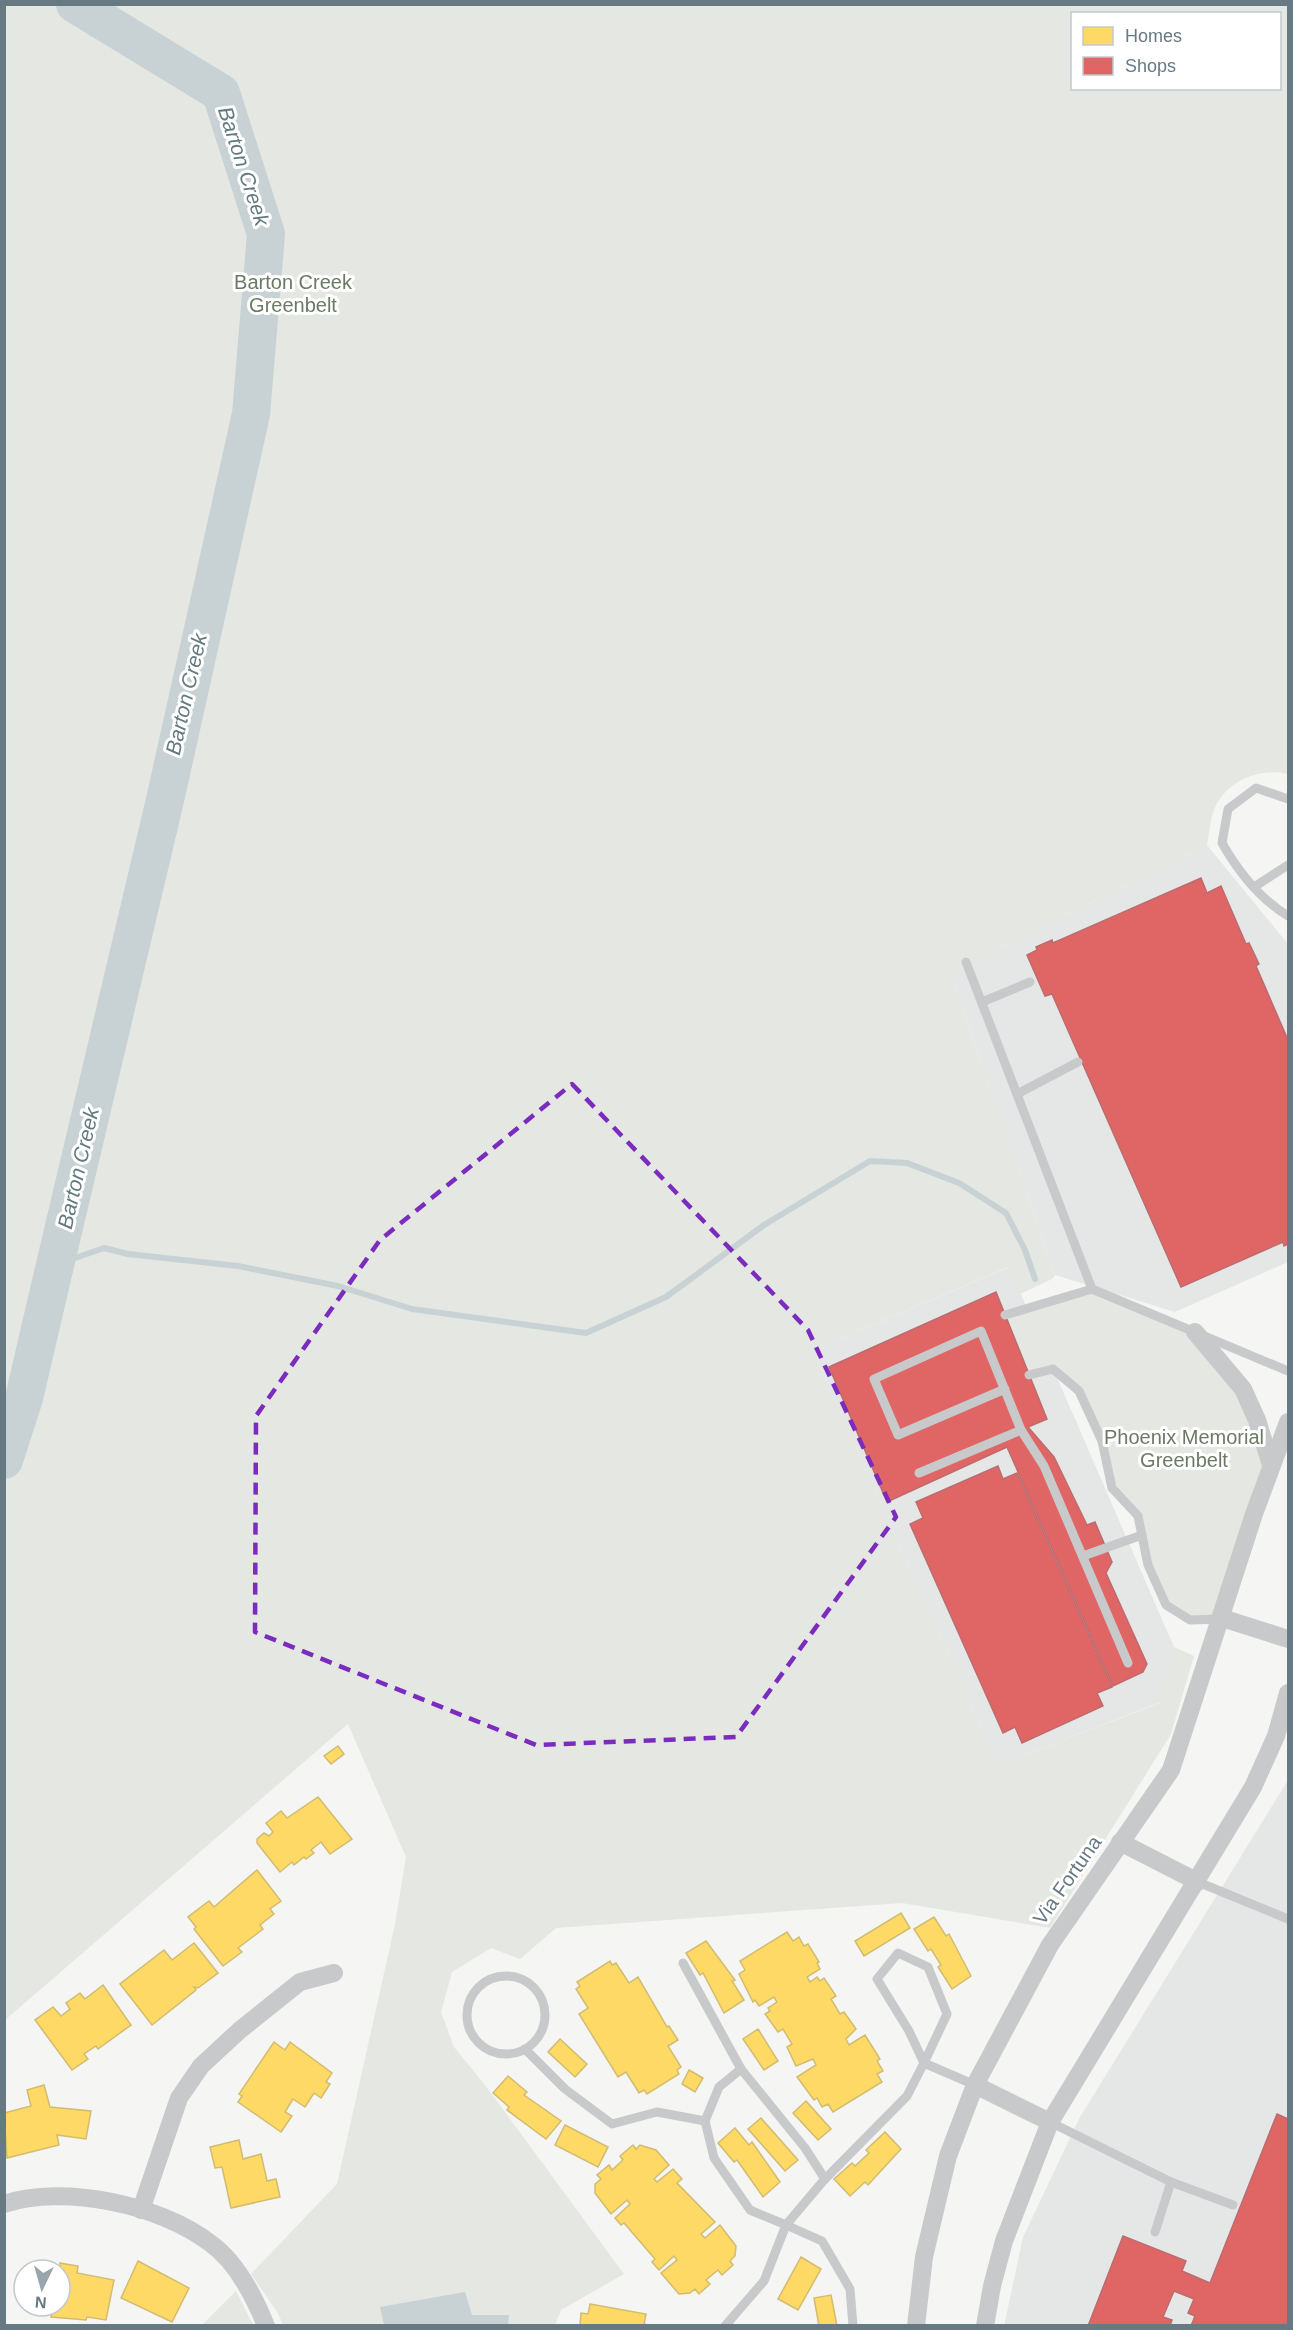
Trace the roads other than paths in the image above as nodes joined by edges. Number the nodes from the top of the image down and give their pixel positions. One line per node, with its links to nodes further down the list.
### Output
1 (1288, 799): 3 (lane)
2 (1288, 865): 3 (lane)
3 (1254, 887): 4 (lane)
4 (1288, 916)
5 (966, 962): 7 (lane)
6 (1030, 982): 7 (lane)
7 (982, 1002): 9 (lane)
8 (1078, 1062): 9 (lane)
9 (1017, 1094): 10 (lane)
10 (1092, 1289): 11 (lane); 12 (lane)
11 (1005, 1315)
12 (1195, 1332): 13 (lane); 18 (street)
13 (1288, 1371)
14 (1029, 1376): 20 (lane)
15 (1005, 1389): 15 (lane); 17 (lane)
16 (1288, 1422): 18 (street, Via Fortuna)
17 (1021, 1430): 19 (lane); 21 (lane)
18 (1271, 1465): 22 (street, Via Fortuna)
19 (919, 1473)
20 (1142, 1535): 21 (lane); 22 (lane)
21 (1083, 1556): 24 (lane)
22 (1222, 1618): 23 (street); 26 (street, Via Fortuna)
23 (1288, 1639)
24 (1128, 1663)
25 (1288, 1693): 27 (street)
26 (1120, 1842): 27 (street); 34 (street, Via Fortuna)
27 (1198, 1882): 28 (lane); 36 (street)
28 (1288, 1919)
29 (683, 1963): 33 (lane)
30 (334, 1973): 41 (street)
31 (525, 2049): 31 (lane); 35 (lane)
32 (924, 2063): 32 (lane); 34 (lane); 37 (lane)
33 (741, 2069): 35 (lane); 37 (lane)
34 (975, 2085): 36 (street); 47 (street, Via Fortuna)
35 (705, 2121): 42 (lane)
36 (1050, 2122): 38 (lane); 48 (street)
37 (824, 2180): 42 (lane)
38 (1171, 2182): 40 (lane); 43 (lane)
39 (4, 2204): 41 (street)
40 (1233, 2205)
41 (141, 2210): 44 (street)
42 (786, 2225): 45 (lane); 46 (lane)
43 (1155, 2232)
44 (266, 2325)
45 (725, 2325)
46 (853, 2325)
47 (916, 2325)
48 (985, 2325)

